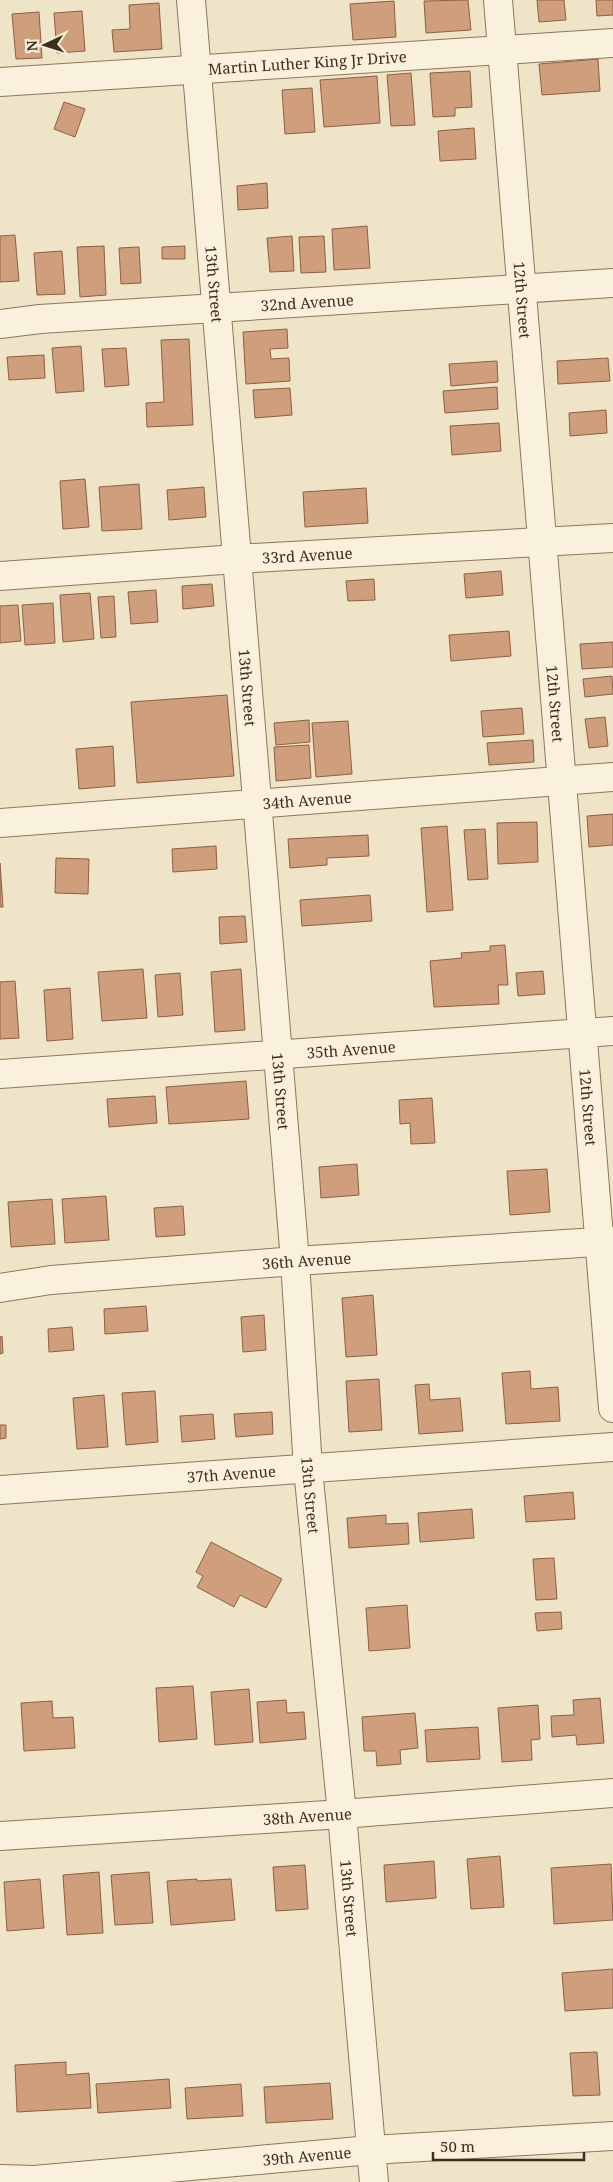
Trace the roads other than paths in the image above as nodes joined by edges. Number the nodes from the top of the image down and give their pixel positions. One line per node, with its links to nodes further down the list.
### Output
1 (191, 0): 5 (street, 13th Street)
2 (498, 0): 4 (street, 12th Street)
3 (613, 43): 4 (street, Martin Luther King Jr Drive)
4 (502, 50): 5 (street, Martin Luther King Jr Drive); 8 (street, 12th Street)
5 (197, 68): 6 (street, Martin Luther King Jr Drive); 9 (street, 13th Street)
6 (0, 82)
7 (613, 283): 8 (street, 32nd Avenue)
8 (522, 290): 9 (street, 32nd Avenue); 12 (street, 12th Street)
9 (217, 309): 10 (street, 32nd Avenue); 13 (street, 13th Street)
10 (0, 324)
11 (613, 538): 12 (street, 33rd Avenue)
12 (542, 543): 13 (street, 33rd Avenue); 16 (street, 12th Street)
13 (236, 559): 14 (street, 33rd Avenue); 17 (street, 13th Street)
14 (0, 576)
15 (613, 777): 16 (street, 34th Avenue)
16 (561, 781): 17 (street, 34th Avenue); 20 (street, 12th Street)
17 (257, 803): 18 (street, 34th Avenue); 21 (street, 13th Street)
18 (0, 823)
19 (613, 1031): 20 (street, 35th Avenue)
20 (582, 1033): 21 (street, 35th Avenue); 23 (street, 12th Street)
21 (278, 1054): 22 (street, 35th Avenue); 24 (street, 13th Street)
22 (0, 1074)
23 (607, 1241): 24 (street, 36th Avenue); 26 (street, 12th Street)
24 (295, 1261): 25 (street, 36th Avenue); 28 (street, 13th Street)
25 (0, 1288)
26 (613, 1408)
27 (613, 1447): 28 (street, 37th Avenue)
28 (308, 1470): 29 (street, 37th Avenue); 31 (street, 13th Street)
29 (0, 1490)
30 (613, 1793): 31 (street, 38th Avenue)
31 (342, 1814): 32 (street, 38th Avenue); 34 (street, 13th Street)
32 (0, 1836)
33 (613, 2136): 34 (street, 39th Avenue)
34 (371, 2150): 36 (street, 39th Avenue); 37 (street, 13th Street)
35 (0, 2179): 36 (street, 39th Avenue)
36 (34, 2181)
37 (374, 2182)

